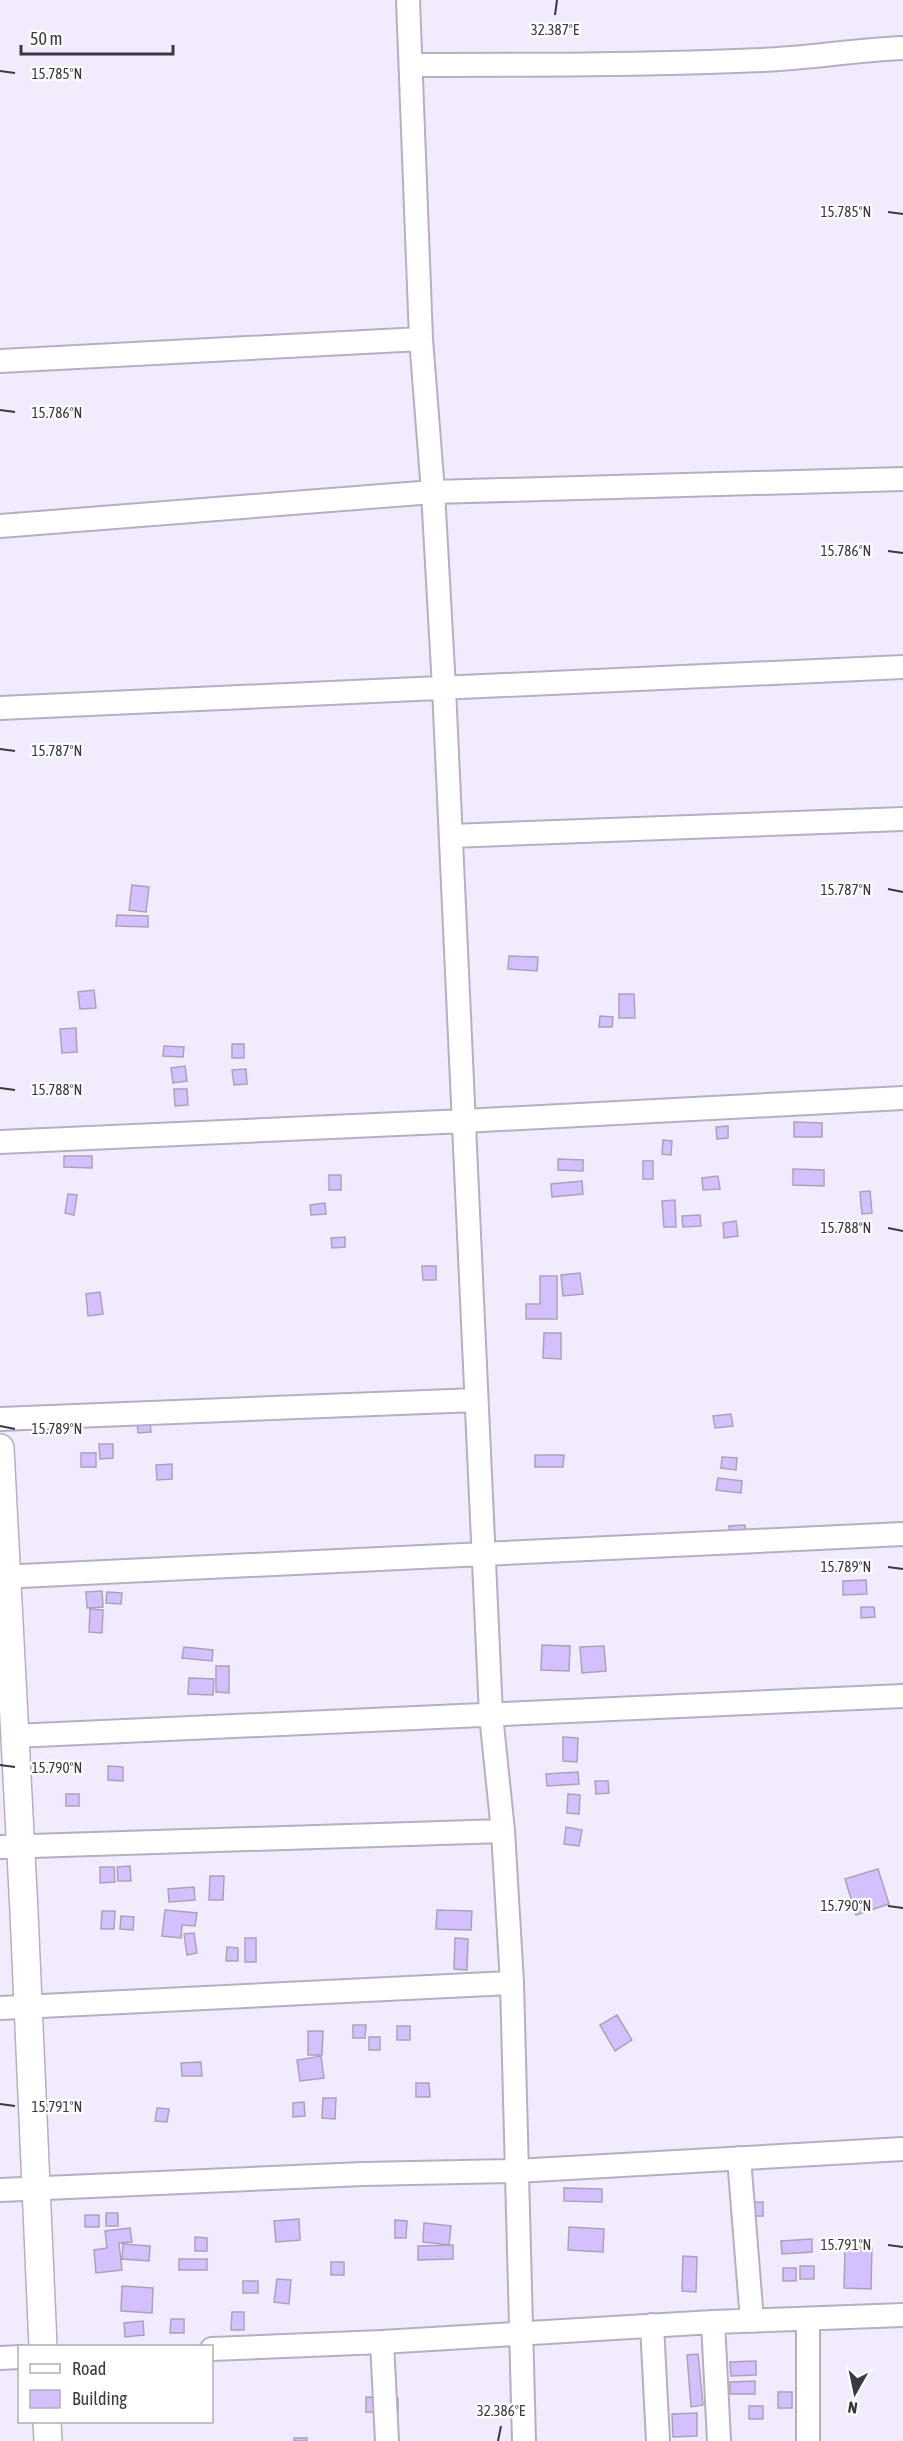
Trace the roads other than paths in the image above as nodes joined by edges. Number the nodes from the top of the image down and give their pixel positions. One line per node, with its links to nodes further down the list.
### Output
1 (408, 0): 3 (street)
2 (903, 48): 3 (street)
3 (411, 65): 4 (street)
4 (421, 339): 5 (street); 7 (street)
5 (0, 361)
6 (903, 479): 7 (street)
7 (433, 492): 8 (street); 10 (street)
8 (0, 526)
9 (903, 668): 10 (street)
10 (444, 688): 11 (street); 13 (street)
11 (0, 708)
12 (903, 819): 13 (street)
13 (451, 836): 15 (street)
14 (903, 1098): 15 (street)
15 (464, 1121): 16 (street); 17 (street)
16 (0, 1142)
17 (476, 1400): 18 (street); 21 (street)
18 (0, 1419)
19 (0, 1448): 22 (street)
20 (903, 1533): 21 (street)
21 (483, 1554): 22 (street); 24 (street)
22 (3, 1577): 25 (street)
23 (903, 1696): 24 (street)
24 (491, 1715): 25 (street); 26 (street)
25 (14, 1736): 27 (street)
26 (503, 1830): 27 (street); 28 (street)
27 (10, 1847): 29 (street)
28 (512, 1983): 29 (street); 33 (street)
29 (27, 2007): 30 (street); 34 (street)
30 (0, 2008)
31 (903, 2149): 32 (street)
32 (739, 2158): 33 (street); 38 (street)
33 (516, 2171): 34 (street); 41 (street)
34 (36, 2189): 35 (street); 43 (street)
35 (0, 2190)
36 (903, 2315): 37 (street)
37 (808, 2319): 38 (street); 53 (street)
38 (752, 2321): 39 (street)
39 (713, 2322): 40 (street); 52 (street)
40 (652, 2325): 41 (street); 51 (street)
41 (520, 2333): 42 (street); 50 (street)
42 (382, 2342): 44 (street); 49 (street)
43 (43, 2345)
44 (213, 2349)
45 (18, 2357): 46 (street)
46 (0, 2358)
47 (47, 2423): 48 (street)
48 (48, 2441)
49 (387, 2441)
50 (524, 2441)
51 (658, 2441)
52 (719, 2441)
53 (808, 2441)

